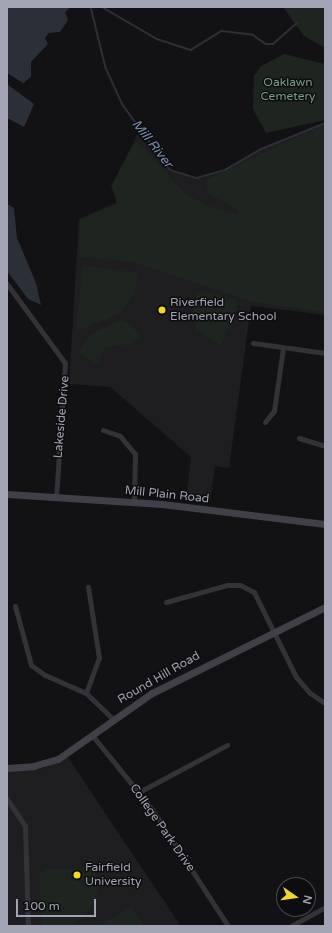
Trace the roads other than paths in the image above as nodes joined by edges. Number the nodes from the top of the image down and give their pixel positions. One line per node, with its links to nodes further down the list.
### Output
1 (7, 284): 10 (street, Lakeside Drive)
2 (253, 343): 3 (street)
3 (283, 348): 4 (street); 5 (street)
4 (325, 353)
5 (265, 422)
6 (103, 430): 11 (street)
7 (299, 438): 8 (street)
8 (325, 446)
9 (7, 494): 10 (main road, Mill Plain Road)
10 (56, 497): 11 (main road, Mill Plain Road)
11 (134, 502): 12 (main road, Mill Plain Road)
12 (325, 524)
13 (88, 587): 18 (street)
14 (166, 602): 17 (street)
15 (15, 606): 18 (street)
16 (325, 607): 17 (main road, Round Hill Road)
17 (276, 631): 19 (street); 20 (main road, Round Hill Road)
18 (86, 693): 20 (street)
19 (325, 703)
20 (112, 718): 21 (main road, Round Hill Road)
21 (92, 735): 23 (main road, Round Hill Road); 24 (street, College Park Drive)
22 (227, 745): 24 (street)
23 (7, 768)
24 (139, 792): 28 (street, College Park Drive)
25 (7, 799): 27 (street)
26 (325, 907): 29 (street)
27 (28, 926)
28 (228, 926)
29 (291, 926)

